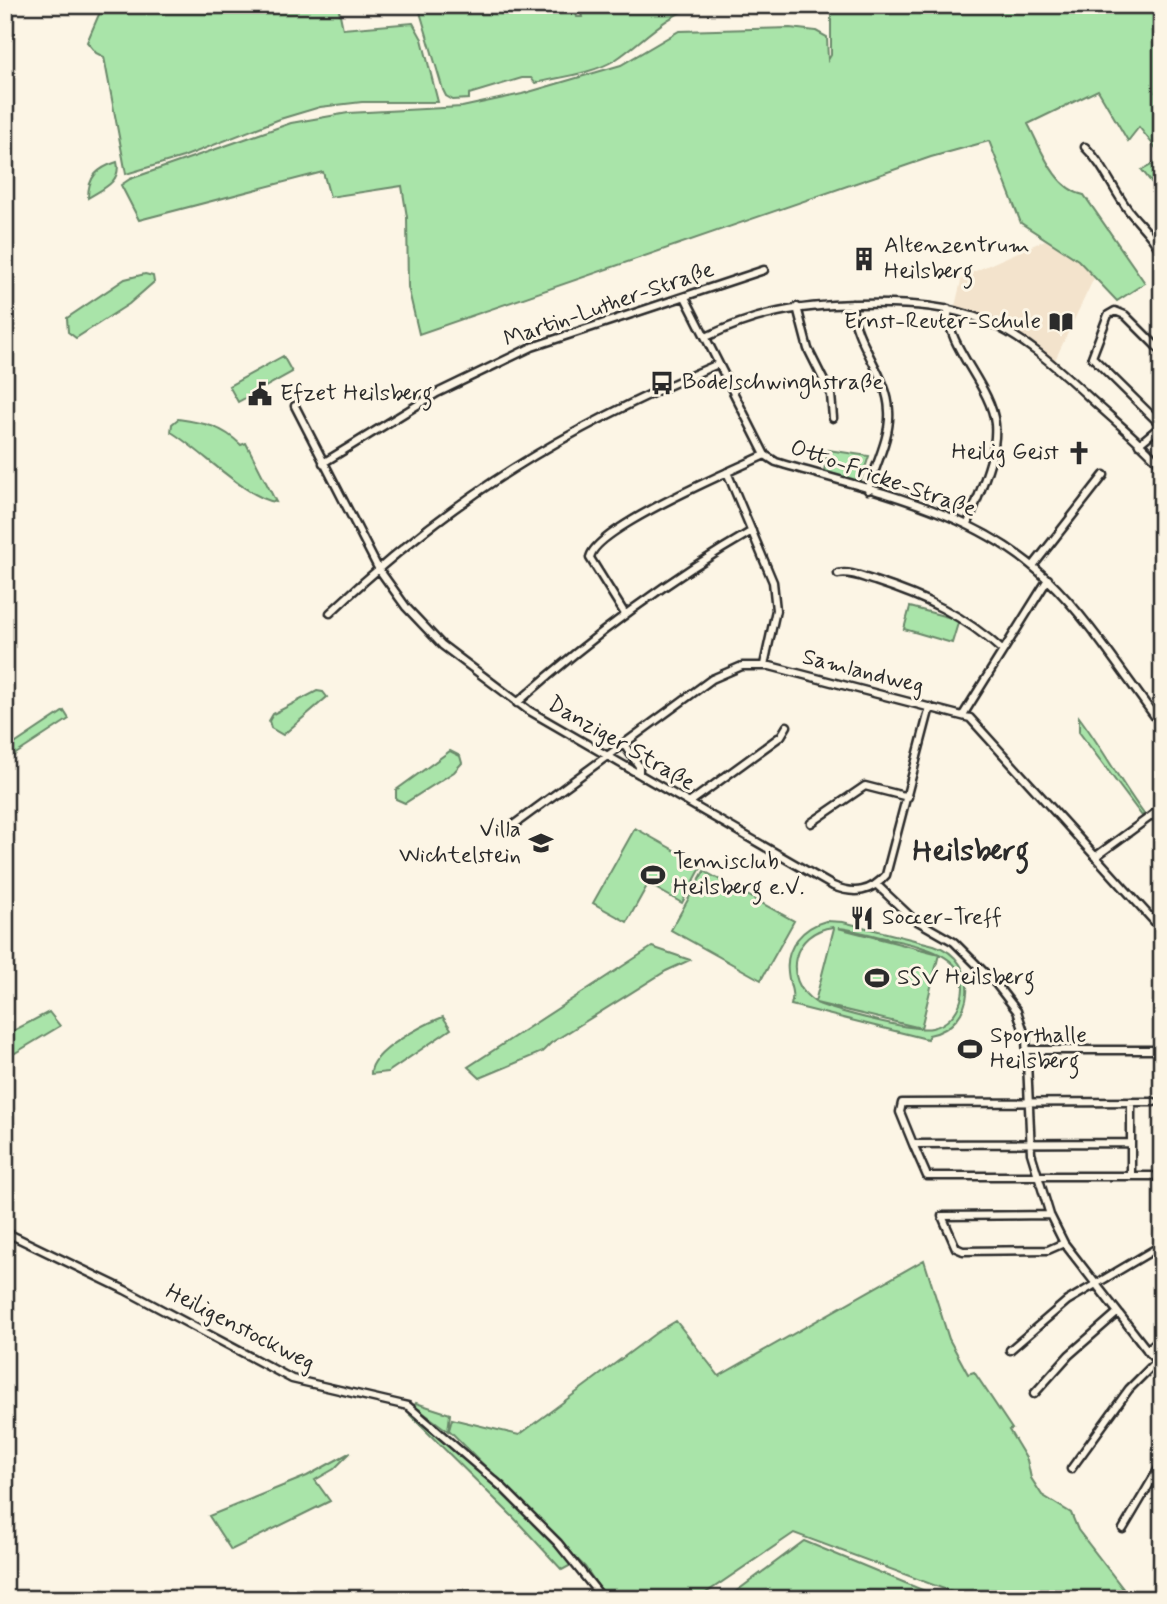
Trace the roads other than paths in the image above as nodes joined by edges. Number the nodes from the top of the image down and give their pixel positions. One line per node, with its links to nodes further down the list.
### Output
1 (1085, 147): 2 (street)
2 (1162, 255)
3 (764, 270): 4 (street, Martin-Luther-Straße)
4 (685, 297): 8 (street, Otto-Fricke-Straße); 16 (street, Martin-Luther-Straße)
5 (852, 304): 6 (street); 7 (street); 20 (street)
6 (797, 307): 8 (street); 12 (street)
7 (948, 309): 14 (street); 21 (street)
8 (706, 337): 10 (street, Otto-Fricke-Straße)
9 (1162, 352): 13 (street)
10 (718, 364): 15 (street, Otto-Fricke-Straße); 24 (street)
11 (295, 406): 16 (street, Danziger Straße)
12 (833, 418)
13 (1162, 425): 14 (street)
14 (1139, 444): 17 (street)
15 (765, 455): 18 (street); 20 (street, Otto-Fricke-Straße)
16 (323, 463): 24 (street, Danziger Straße)
17 (1162, 466)
18 (727, 472): 22 (street); 28 (street)
19 (1104, 475): 23 (street)
20 (868, 490): 21 (street, Otto-Fricke-Straße)
21 (968, 524): 23 (street, Otto-Fricke-Straße)
22 (752, 531): 28 (street); 30 (street)
23 (1032, 566): 26 (street, Otto-Fricke-Straße)
24 (378, 568): 27 (street); 31 (street, Danziger Straße)
25 (838, 574): 29 (street)
26 (1048, 579): 29 (street); 35 (street, Otto-Fricke-Straße)
27 (330, 613)
28 (625, 614): 31 (street)
29 (1003, 650): 33 (street)
30 (764, 665): 32 (street, Samlandweg); 36 (street, Samlandweg)
31 (517, 703): 37 (street, Danziger Straße)
32 (930, 707): 33 (street, Samlandweg); 39 (street)
33 (963, 715): 44 (street, Samlandweg)
34 (787, 726): 40 (street)
35 (1162, 726)
36 (623, 743): 37 (street, Samlandweg); 38 (street)
37 (607, 755): 38 (street, Danziger Straße); 43 (street, Samlandweg)
38 (639, 774): 40 (street, Danziger Straße)
39 (908, 797): 42 (street); 45 (street)
40 (689, 803): 45 (street, Danziger Straße)
41 (1162, 808): 44 (street)
42 (811, 823)
43 (512, 826)
44 (1095, 857): 46 (street, Samlandweg)
45 (877, 885): 47 (street)
46 (1162, 930)
47 (1027, 1050): 48 (street); 51 (street)
48 (1162, 1050)
49 (1131, 1102): 50 (street); 51 (street); 53 (street)
50 (1154, 1102)
51 (1028, 1103): 52 (street); 54 (street)
52 (1030, 1142): 53 (street); 54 (street); 55 (street)
53 (1131, 1143): 56 (street)
54 (913, 1144): 55 (street)
55 (1036, 1176): 56 (street); 58 (street)
56 (1131, 1176): 57 (street)
57 (1152, 1176)
58 (1049, 1216): 60 (street); 60 (street)
59 (5, 1232): 73 (street, Heiligenstockweg)
60 (1064, 1243): 62 (street)
61 (1162, 1245): 62 (street)
62 (1094, 1283): 63 (street); 65 (street)
63 (1117, 1313): 66 (street); 69 (street)
64 (1162, 1337): 66 (street)
65 (1010, 1350)
66 (1147, 1350): 67 (street)
67 (1156, 1362): 68 (street); 71 (street)
68 (1162, 1369)
69 (1034, 1394)
70 (1162, 1463): 72 (street)
71 (1072, 1469)
72 (1123, 1530)
73 (603, 1599)

